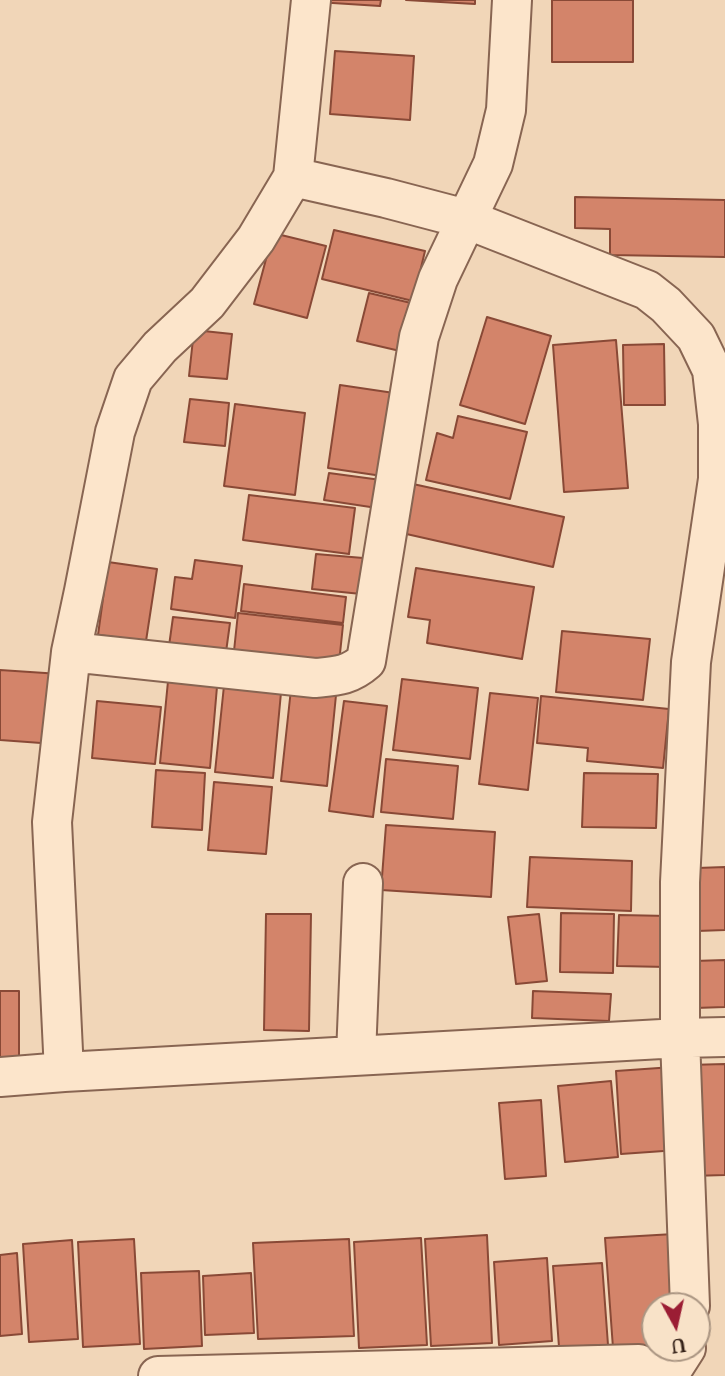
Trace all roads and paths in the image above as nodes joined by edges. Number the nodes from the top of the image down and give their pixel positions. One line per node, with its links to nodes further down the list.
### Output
1 (310, 0): 3 (street)
2 (512, 0): 4 (street)
3 (293, 177): 4 (street); 5 (street)
4 (466, 219): 5 (street); 8 (street)
5 (71, 652): 10 (street)
6 (363, 883): 9 (street)
7 (725, 1037): 8 (street)
8 (680, 1038): 9 (street); 12 (street)
9 (356, 1055): 10 (street)
10 (64, 1072): 11 (street)
11 (0, 1077)
12 (689, 1292)
13 (158, 1376): 14 (street)
14 (656, 1376)

